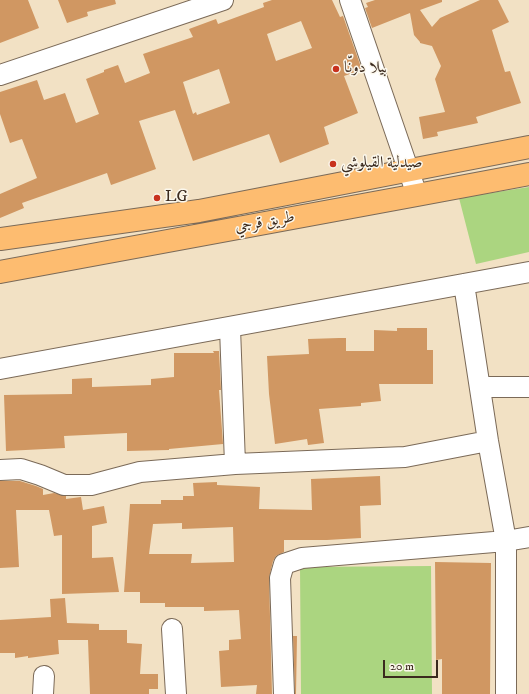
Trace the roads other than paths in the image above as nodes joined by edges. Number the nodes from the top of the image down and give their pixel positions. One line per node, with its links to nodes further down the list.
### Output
1 (223, 0): 3 (street)
2 (350, 0): 5 (street)
3 (0, 75)
4 (529, 147): 5 (highway, طريق قرجي)
5 (408, 170): 7 (street); 8 (highway, طريق قرجي)
6 (529, 174): 7 (highway, طريق قرجي)
7 (417, 195): 9 (highway, طريق قرجي)
8 (0, 238)
9 (0, 272)
10 (529, 272): 11 (street)
11 (464, 284): 12 (street); 15 (street)
12 (230, 328): 13 (street); 17 (street)
13 (0, 369)
14 (529, 386): 15 (street)
15 (480, 387): 16 (street)
16 (488, 441): 17 (street); 20 (street)
17 (235, 464): 18 (street)
18 (0, 470)
19 (529, 537): 20 (street)
20 (506, 541): 23 (street); 24 (street)
21 (172, 629): 22 (street)
22 (176, 694)
23 (284, 694)
24 (506, 694)

